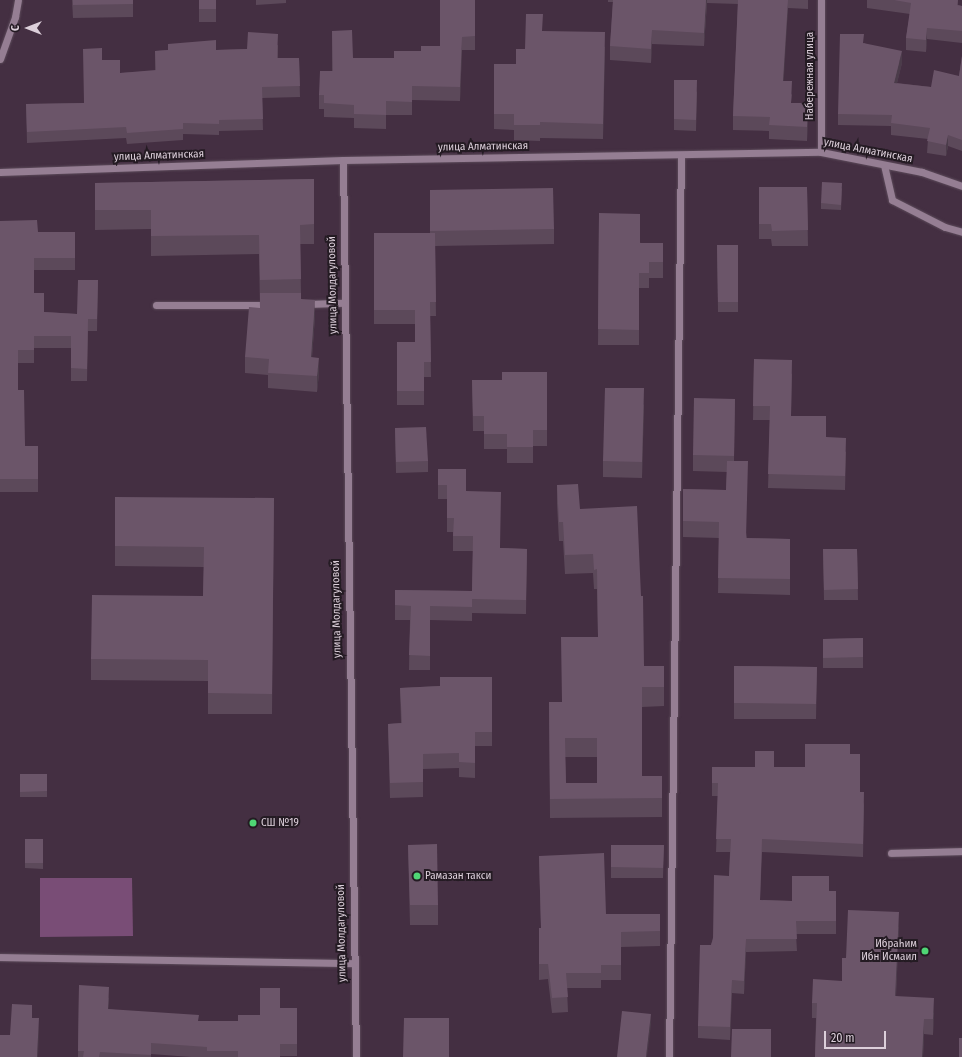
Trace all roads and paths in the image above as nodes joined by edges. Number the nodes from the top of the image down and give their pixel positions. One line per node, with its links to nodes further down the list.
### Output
1 (18, 0): 3 (street)
2 (821, 0): 4 (street, Набережная улица)
3 (0, 60)
4 (821, 152): 5 (street, улица Алматинская); 7 (street, улица Алматинская)
5 (681, 155): 6 (street, улица Алматинская); 20 (street)
6 (343, 160): 8 (street, улица Алматинская); 11 (street, улица Молдагуловой)
7 (884, 165): 9 (street, улица Алматинская); 10 (street)
8 (0, 172)
9 (962, 186)
10 (962, 232)
11 (344, 303): 13 (street); 18 (street, улица Молдагуловой)
12 (280, 304): 14 (street)
13 (295, 304)
14 (156, 306)
15 (962, 852): 16 (street)
16 (891, 853)
17 (0, 957): 18 (street)
18 (354, 963): 19 (street, улица Молдагуловой)
19 (356, 1057)
20 (668, 1057)

